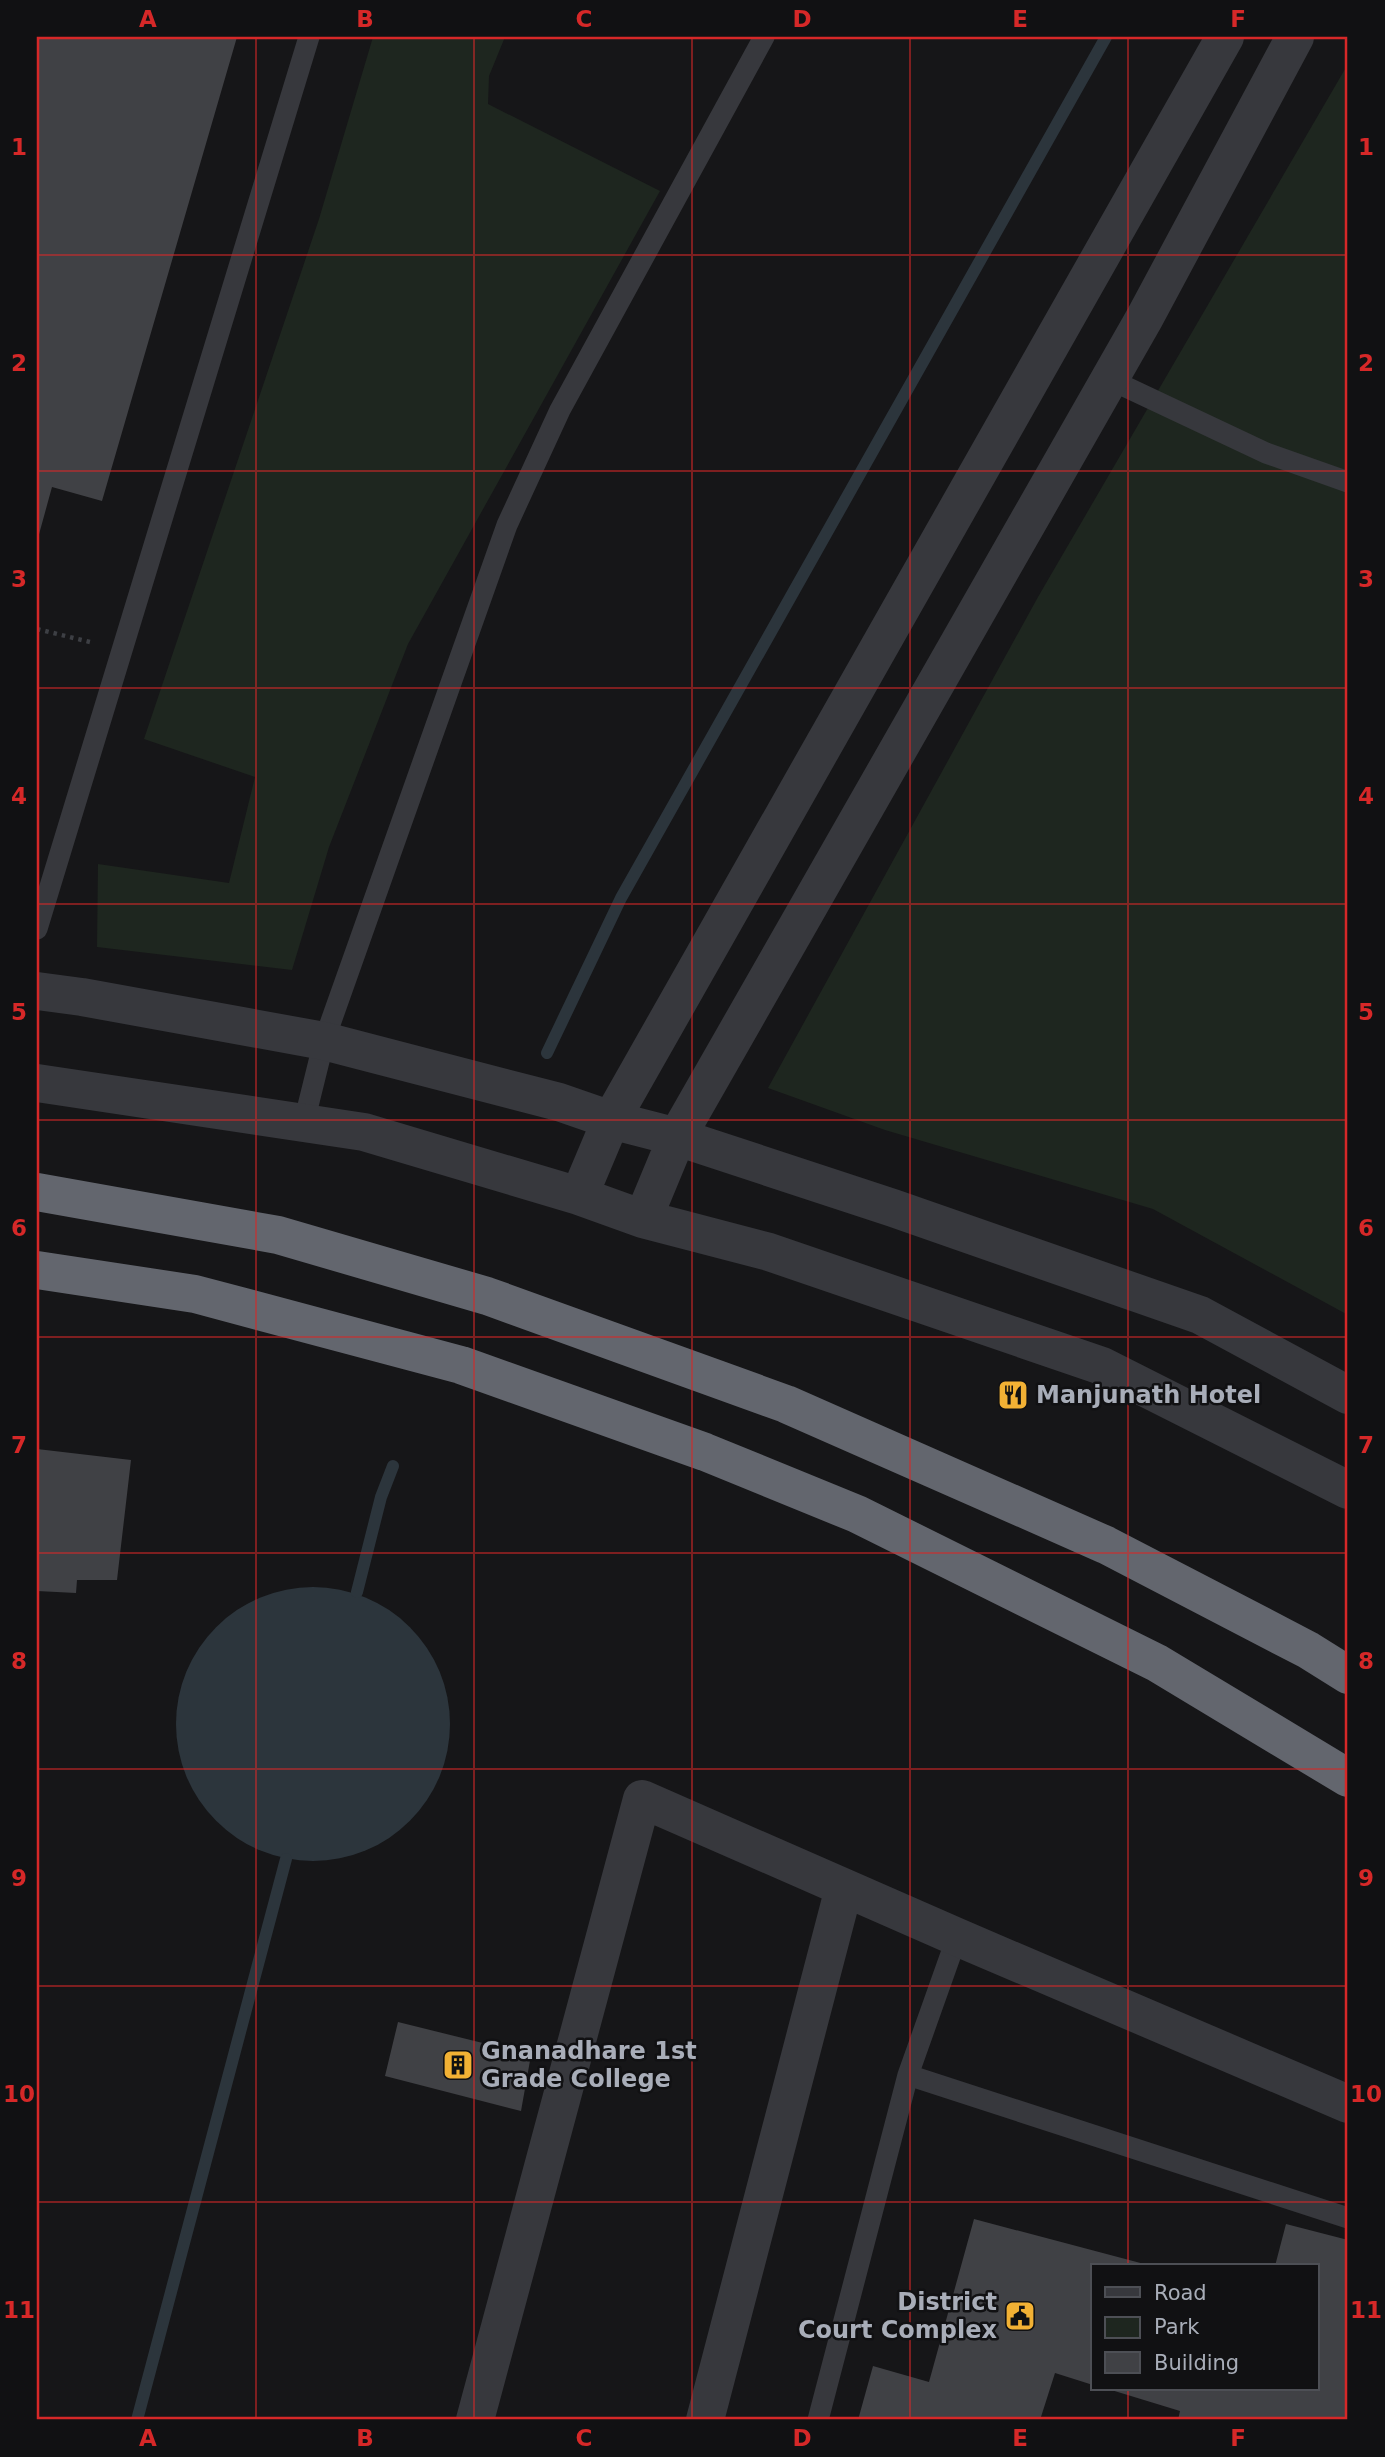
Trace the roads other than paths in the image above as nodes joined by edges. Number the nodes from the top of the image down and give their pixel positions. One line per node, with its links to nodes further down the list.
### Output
1 (309, 37): 7 (lane)
2 (764, 37): 9 (lane)
3 (1225, 37): 11 (street)
4 (1295, 37): 5 (street)
5 (1109, 379): 6 (lane); 13 (street)
6 (1348, 482)
7 (37, 929)
8 (37, 991): 9 (street)
9 (324, 1041): 11 (street); 12 (lane)
10 (37, 1083): 12 (street)
11 (611, 1120): 13 (street); 15 (street)
12 (304, 1122): 15 (street)
13 (677, 1137): 16 (street); 18 (street)
14 (37, 1192): 20 (highway)
15 (579, 1196): 16 (street)
16 (643, 1219): 19 (street)
17 (37, 1270): 21 (highway)
18 (1348, 1395)
19 (1348, 1490)
20 (1348, 1675)
21 (1348, 1778)
22 (844, 1888): 23 (street); 27 (street); 28 (street)
23 (957, 1937): 24 (lane); 25 (street)
24 (908, 2075): 26 (lane); 29 (lane)
25 (1348, 2104)
26 (1348, 2218)
27 (475, 2420)
28 (705, 2420)
29 (818, 2420)

